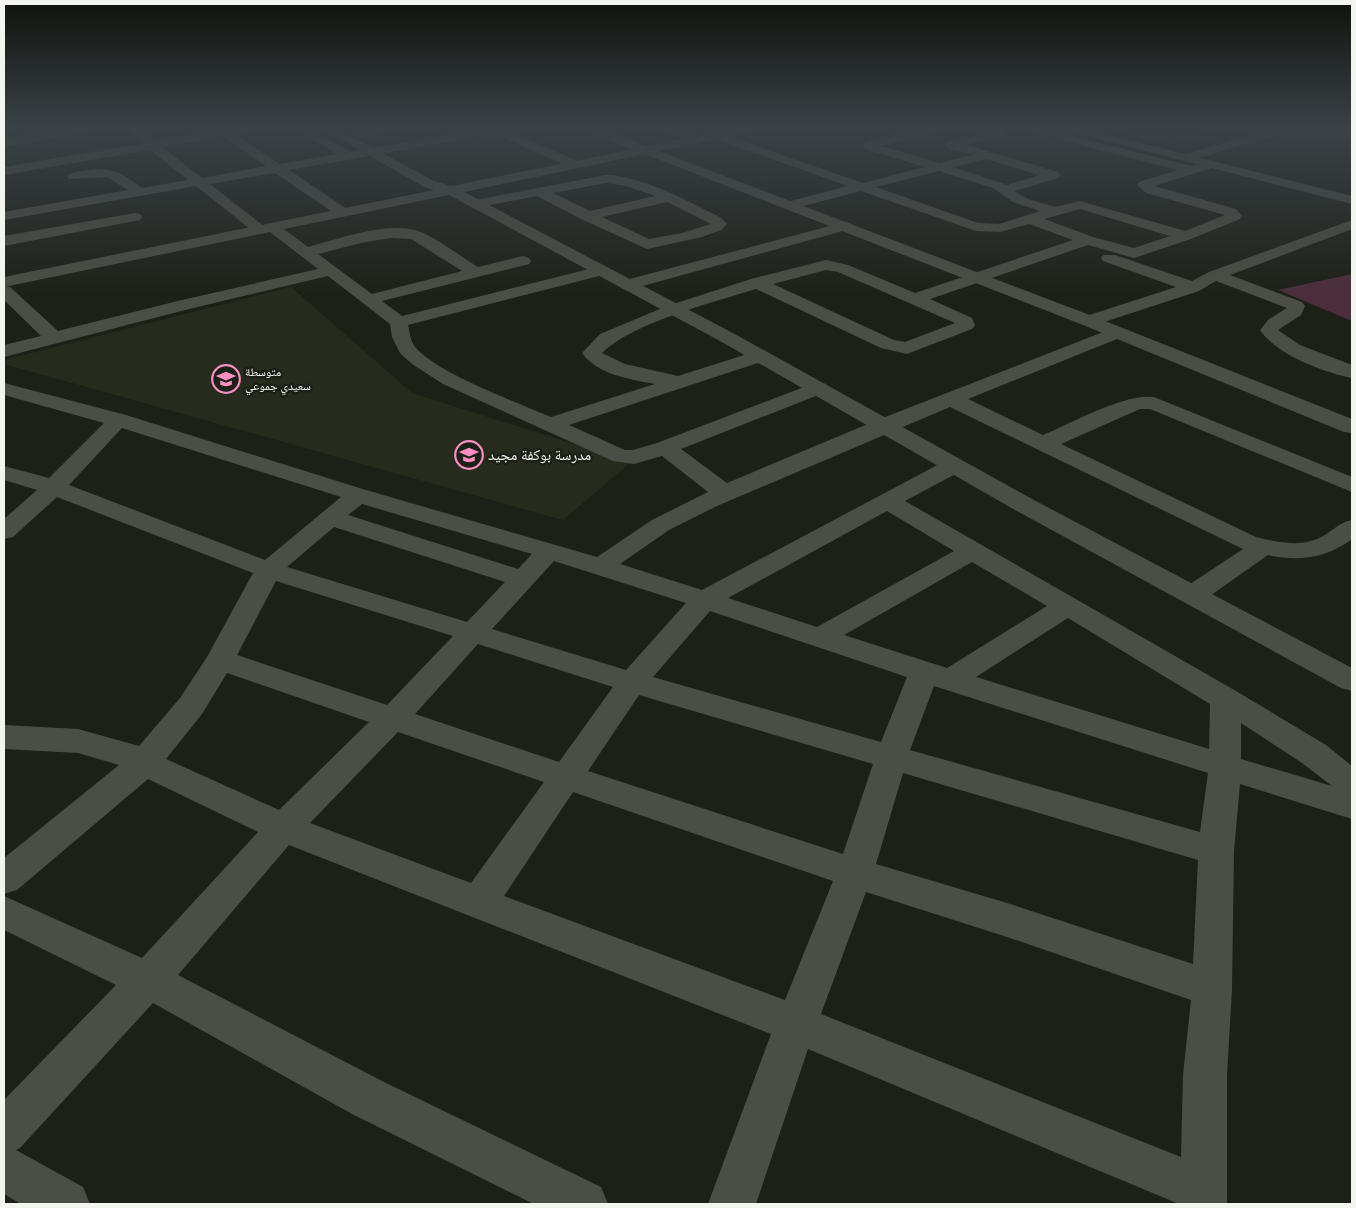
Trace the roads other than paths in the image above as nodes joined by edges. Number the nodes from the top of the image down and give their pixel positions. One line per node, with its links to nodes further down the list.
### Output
1 (129, 184): 20 (street)
2 (186, 184): 20 (street)
3 (204, 184): 34 (street)
4 (301, 184): 27 (street)
5 (430, 184): 19 (street)
6 (446, 184): 19 (street)
7 (478, 184): 19 (street)
8 (578, 184): 21 (street)
9 (636, 184): 22 (street)
10 (737, 184): 25 (street)
11 (856, 184): 17 (street)
12 (875, 184): 17 (street)
13 (992, 184): 18 (street)
14 (1022, 184): 18 (street)
15 (1145, 184): 36 (street)
16 (1291, 184): 23 (street)
17 (864, 187): 25 (street); 31 (street)
18 (1007, 189): 26 (street)
19 (450, 190): 24 (street); 27 (street)
20 (139, 192): 28 (street)
21 (539, 192): 24 (street); 29 (street)
22 (667, 198): 29 (street); 35 (street)
23 (1352, 200)
24 (475, 204): 44 (street)
25 (792, 205): 33 (street)
26 (1055, 211): 31 (street); 36 (street)
27 (342, 212): 34 (street)
28 (4, 216)
29 (586, 216): 35 (street)
30 (135, 217): 38 (street)
31 (1028, 220): 37 (street)
32 (1352, 224): 46 (street)
33 (846, 226): 41 (street); 47 (street)
34 (265, 228): 40 (street); 48 (street)
35 (690, 235): 41 (street)
36 (1186, 236): 37 (street)
37 (1088, 240): 39 (street)
38 (4, 241)
39 (1072, 246): 47 (street); 51 (street)
40 (305, 252): 43 (street); 45 (street)
41 (735, 256): 50 (street)
42 (523, 261): 45 (street)
43 (330, 271): 53 (street); 61 (street)
44 (601, 271): 50 (street); 59 (street)
45 (476, 273): 53 (street)
46 (1216, 275): 51 (street); 64 (street)
47 (977, 278): 54 (street); 58 (street)
48 (4, 282)
49 (757, 283): 54 (street); 54 (street); 56 (street)
50 (628, 285): 56 (street)
51 (1193, 287): 58 (street)
52 (4, 291): 55 (street)
53 (371, 299): 59 (street)
54 (914, 299)
55 (25, 310): 57 (street); 61 (street)
56 (673, 310): 63 (street); 65 (street)
57 (4, 316)
58 (1089, 321): 60 (street)
59 (399, 322): 70 (street)
60 (1116, 333): 68 (street); 72 (street)
61 (53, 337): 62 (street)
62 (4, 351)
63 (760, 356): 65 (street); 66 (street)
64 (1352, 372)
65 (677, 382): 70 (street)
66 (819, 388): 71 (street); 74 (street)
67 (4, 389): 69 (street)
68 (950, 399): 71 (street); 73 (street)
69 (118, 420): 78 (street); 80 (street)
70 (551, 424): 74 (street)
71 (883, 426): 75 (street); 79 (street)
72 (1352, 427)
73 (1044, 443): 77 (street); 85 (street)
74 (665, 448): 79 (street)
75 (953, 466): 81 (street); 91 (street)
76 (4, 473): 78 (street)
77 (1352, 485)
78 (54, 487): 84 (street); 89 (street)
79 (725, 493): 88 (street)
80 (358, 495): 82 (street); 87 (street)
81 (887, 501): 86 (street); 92 (street)
82 (330, 518): 89 (street); 90 (street)
83 (1352, 527): 85 (street)
84 (4, 532)
85 (1262, 547): 91 (street)
86 (972, 551): 93 (street); 95 (street)
87 (548, 552): 88 (street); 90 (street)
88 (601, 566): 92 (street)
89 (268, 570): 94 (street); 96 (street)
90 (523, 579): 94 (street)
91 (1194, 594): 98 (street)
92 (704, 600): 95 (street); 99 (street)
93 (1067, 606): 97 (street); 100 (street)
94 (473, 633): 99 (street); 101 (street)
95 (818, 638): 97 (street)
96 (220, 660): 101 (street); 104 (street)
97 (937, 676): 103 (street); 105 (street)
98 (1352, 681)
99 (632, 682): 103 (street); 106 (street)
100 (1225, 699): 105 (street); 107 (street)
101 (392, 720): 106 (street); 109 (street)
102 (4, 737): 104 (street)
103 (892, 756): 110 (street); 111 (street)
104 (143, 764): 109 (street); 112 (street)
105 (1225, 765): 108 (street); 110 (street)
106 (566, 777): 111 (street); 113 (street)
107 (1352, 786)
108 (1352, 806)
109 (283, 828): 113 (street); 115 (street)
110 (1216, 851): 116 (street)
111 (855, 873): 116 (street); 117 (street)
112 (4, 879)
113 (478, 903): 117 (street)
114 (4, 912): 115 (street)
115 (148, 980): 118 (street); 122 (street)
116 (1212, 989): 120 (street)
117 (796, 1024): 120 (street); 123 (street)
118 (4, 1132)
119 (4, 1168): 121 (street)
120 (1203, 1197)
121 (66, 1204)
122 (584, 1204)
123 (732, 1204)

